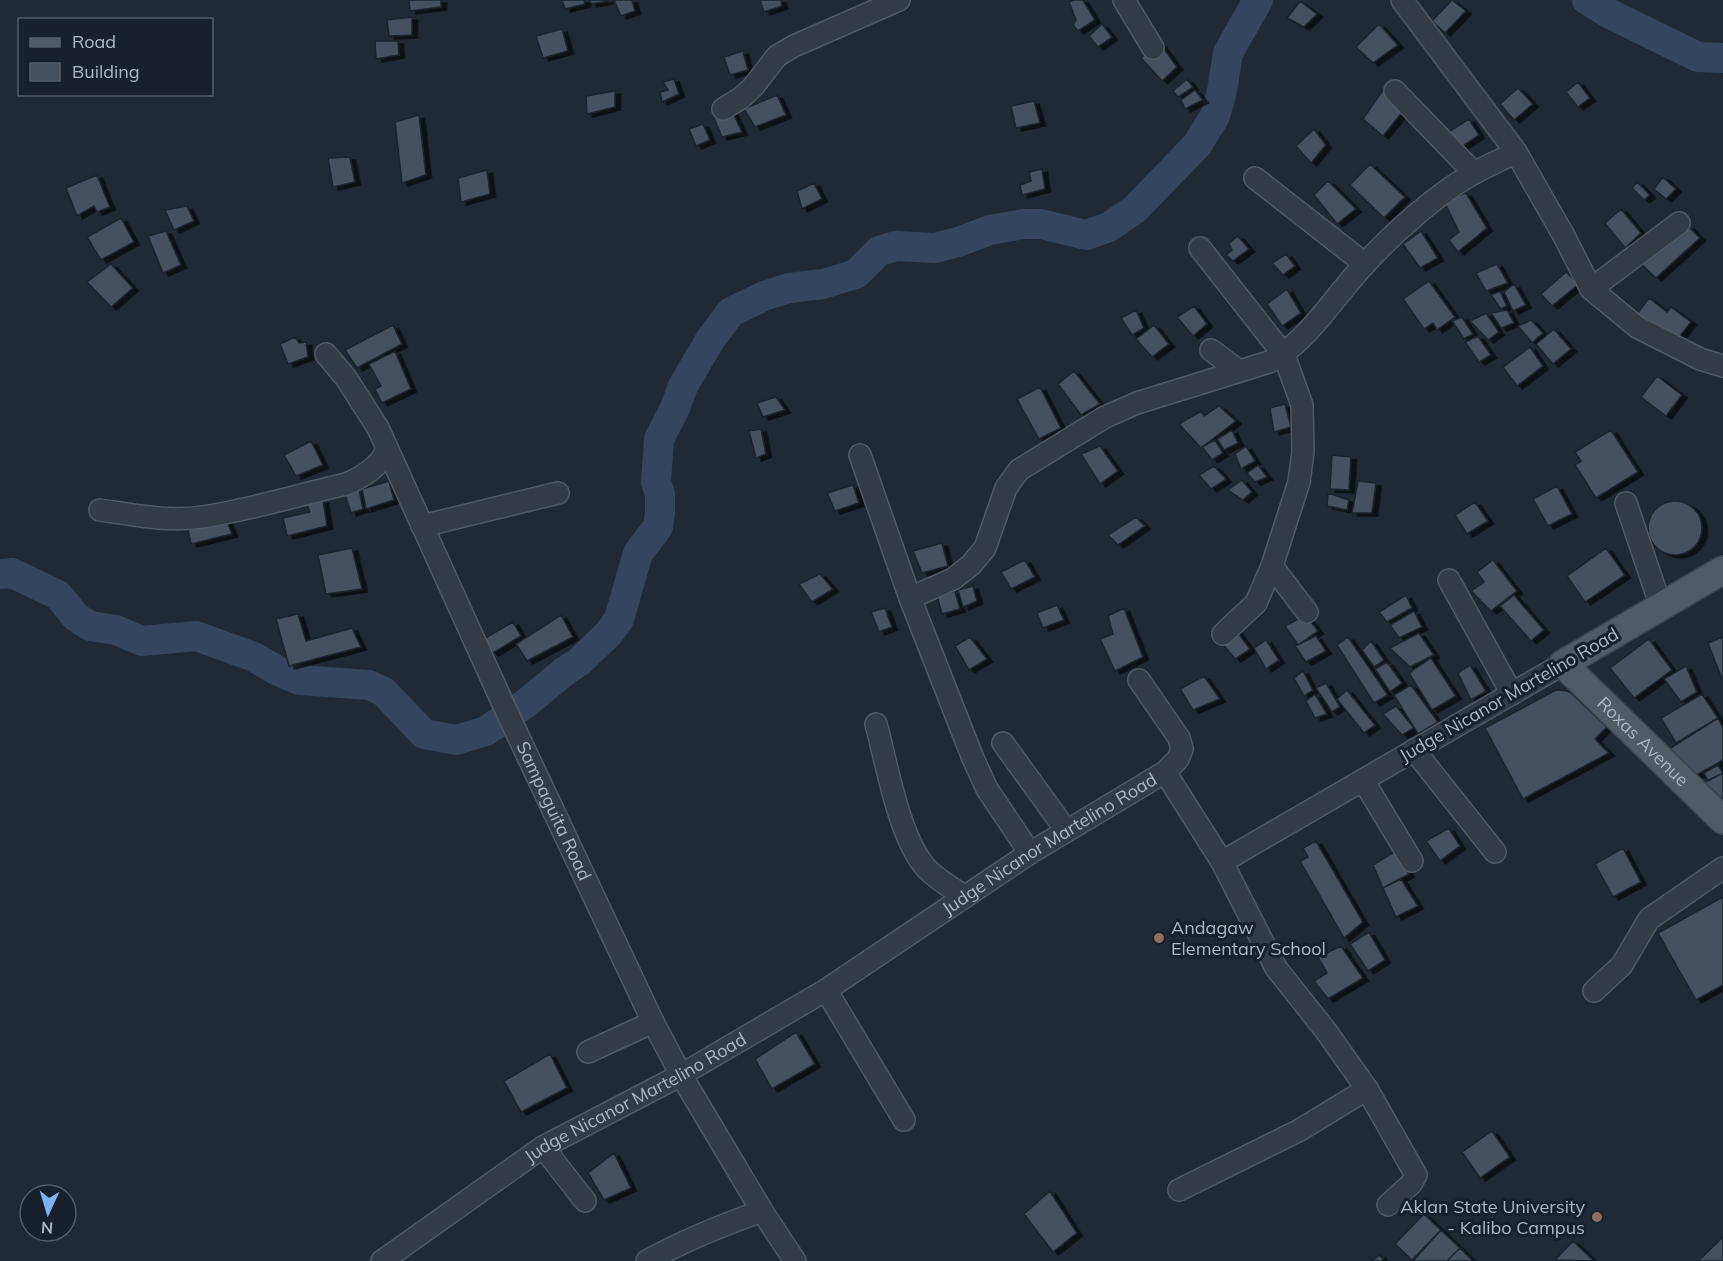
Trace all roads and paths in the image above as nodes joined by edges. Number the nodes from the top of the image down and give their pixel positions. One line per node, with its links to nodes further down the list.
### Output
1 (899, 0): 6 (street)
2 (1124, 0): 4 (street)
3 (1402, 0): 7 (street)
4 (1153, 48)
5 (1395, 91): 8 (street)
6 (723, 109)
7 (1516, 152): 8 (street); 13 (street)
8 (1474, 173): 12 (street)
9 (1255, 178): 12 (street)
10 (1678, 222): 13 (street)
11 (1200, 248): 16 (street)
12 (1365, 264): 16 (street)
13 (1591, 289): 17 (street)
14 (1212, 350): 18 (street)
15 (326, 354): 19 (street, Sampaguita Road)
16 (1284, 355): 18 (street); 25 (street)
17 (1723, 366)
18 (1239, 371): 28 (street)
19 (387, 448): 23 (street); 24 (street, Sampaguita Road)
20 (860, 455): 28 (street)
21 (558, 493): 24 (street)
22 (1626, 503): 29 (street)
23 (100, 510)
24 (422, 526): 50 (street, Sampaguita Road)
25 (1272, 566): 30 (street); 31 (street)
26 (1723, 570): 29 (main road, Judge Nicanor Martelino Road)
27 (1449, 580): 34 (street)
28 (910, 598): 43 (street)
29 (1661, 607): 32 (main road, Judge Nicanor Martelino Road)
30 (1307, 612)
31 (1223, 634)
32 (1563, 664): 34 (street, Judge Nicanor Martelino Road); 40 (main road, Roxas Avenue)
33 (1139, 680): 38 (street)
34 (1512, 694): 37 (street, Judge Nicanor Martelino Road)
35 (876, 724): 47 (street)
36 (1003, 743): 41 (street)
37 (1414, 750): 39 (street, Judge Nicanor Martelino Road); 42 (street)
38 (1166, 772): 41 (street, Judge Nicanor Martelino Road); 45 (street, Judge Nicanor Martelino Road)
39 (1363, 780): 44 (street); 45 (street, Judge Nicanor Martelino Road)
40 (1723, 820)
41 (1066, 830): 43 (street, Judge Nicanor Martelino Road)
42 (1496, 852)
43 (1030, 853): 47 (street, Judge Nicanor Martelino Road)
44 (1412, 861)
45 (1222, 862): 53 (street)
46 (1723, 868): 49 (street)
47 (965, 897): 48 (street, Judge Nicanor Martelino Road)
48 (826, 990): 52 (street, Judge Nicanor Martelino Road); 54 (street)
49 (1594, 991)
50 (653, 1022): 51 (street); 52 (street, Sampaguita Road)
51 (588, 1052)
52 (681, 1075): 55 (street, Judge Nicanor Martelino Road); 59 (street, Sampaguita Road)
53 (1367, 1089): 56 (street); 58 (street)
54 (904, 1120)
55 (543, 1147): 57 (street); 60 (street, Judge Nicanor Martelino Road)
56 (1179, 1190)
57 (585, 1201)
58 (1389, 1205)
59 (762, 1211): 61 (street); 62 (street, Sampaguita Road)
60 (382, 1261)
61 (647, 1261)
62 (795, 1261)

